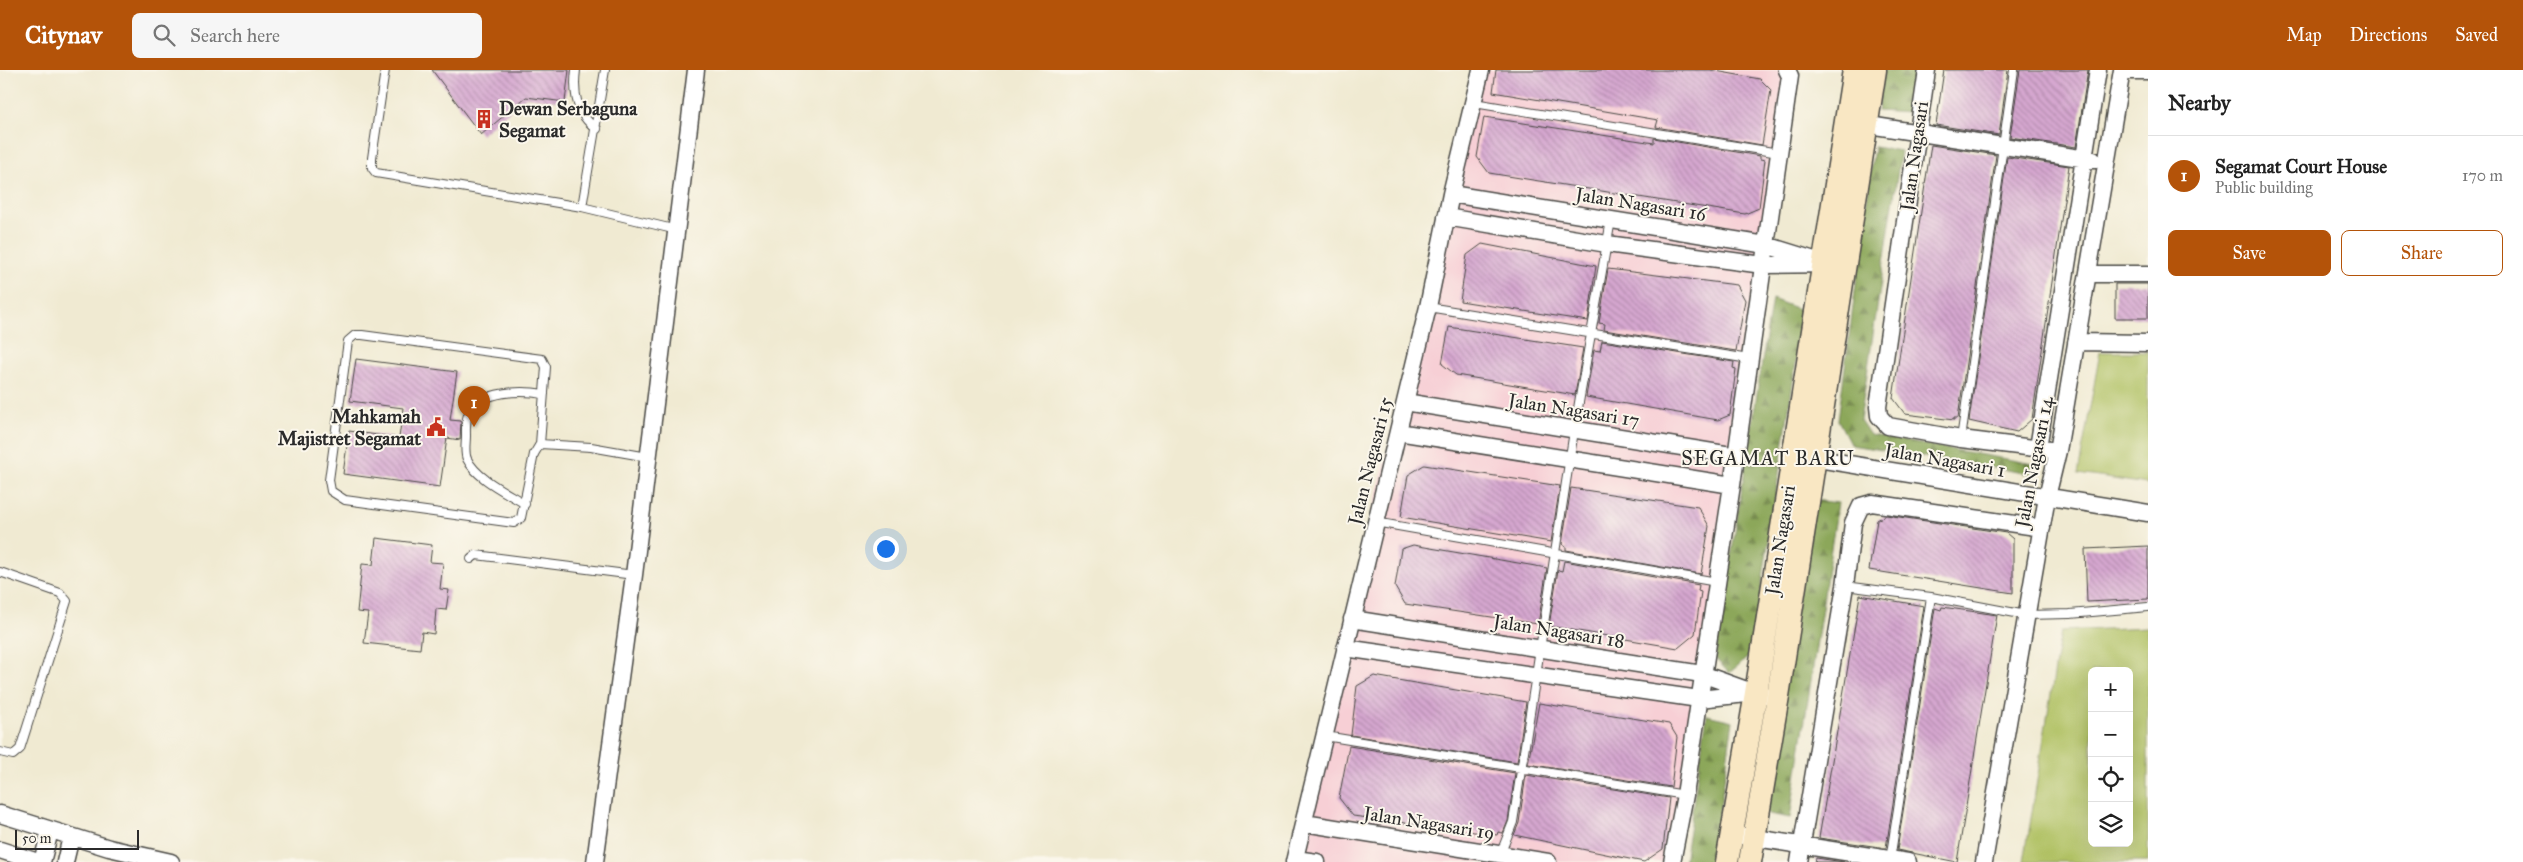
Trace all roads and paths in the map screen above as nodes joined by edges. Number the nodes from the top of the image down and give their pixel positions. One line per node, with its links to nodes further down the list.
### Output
1 (385, 70): 23 (lane)
2 (576, 70): 16 (lane)
3 (605, 70): 16 (lane)
4 (696, 70): 26 (street)
5 (1481, 70): 14 (street, Jalan Nagasari 15)
6 (1787, 70): 19 (street)
7 (1854, 70): 15 (street, Jalan Nagasari)
8 (1875, 70): 15 (street, Jalan Nagasari)
9 (1927, 70): 17 (street, Jalan Nagasari)
10 (2014, 70): 18 (lane)
11 (2098, 70): 20 (street, Jalan Nagasari 14)
12 (2122, 70): 13 (street); 21 (street, Jalan Nagasari 14)
13 (2148, 71)
14 (1474, 103): 19 (lane); 22 (street, Jalan Nagasari 15)
15 (1856, 123): 17 (street); 30 (street, Jalan Nagasari)
16 (597, 129): 23 (lane)
17 (1917, 133): 18 (street); 42 (street, Jalan Nagasari)
18 (2002, 146): 20 (street); 42 (lane)
19 (1779, 153): 28 (street)
20 (2083, 159): 21 (street); 44 (street, Jalan Nagasari 14)
21 (2107, 162): 31 (street, Jalan Nagasari 14)
22 (1451, 194): 24 (street, Jalan Nagasari 15); 25 (street, Jalan Nagasari 16)
23 (582, 206): 26 (lane)
24 (1446, 217): 27 (street); 33 (street, Jalan Nagasari 15)
25 (1611, 220): 27 (lane); 28 (street, Jalan Nagasari 16)
26 (677, 230): 48 (street)
27 (1607, 244): 29 (street); 34 (lane)
28 (1766, 245): 29 (street); 30 (street, Jalan Nagasari 16)
29 (1763, 264): 30 (street); 37 (street)
30 (1833, 264): 47 (street, Jalan Nagasari)
31 (2088, 274): 32 (street); 35 (street, Jalan Nagasari 14)
32 (2148, 274)
33 (1428, 307): 34 (lane); 39 (street, Jalan Nagasari 15)
34 (1592, 334): 37 (lane); 40 (lane)
35 (2076, 342): 36 (street); 45 (street, Jalan Nagasari 14)
36 (2148, 343)
37 (1750, 359): 46 (street)
38 (544, 394): 43 (lane); 52 (lane); 52 (lane)
39 (1405, 402): 40 (street, Jalan Nagasari 17); 41 (street, Jalan Nagasari 15)
40 (1574, 431): 46 (street, Jalan Nagasari 17); 49 (lane)
41 (1398, 432): 49 (street); 54 (street, Jalan Nagasari 15)
42 (1961, 439): 44 (street, Jalan Nagasari)
43 (540, 444): 48 (lane); 52 (lane)
44 (2038, 448): 45 (street, Jalan Nagasari)
45 (2058, 451): 51 (street, Jalan Nagasari 14)
46 (1737, 456): 50 (street)
47 (1804, 457): 51 (street, Jalan Nagasari 1); 70 (street, Jalan Nagasari); 71 (street, Jalan Nagasari)
48 (648, 458): 59 (street)
49 (1570, 459): 50 (street); 56 (lane)
50 (1732, 486): 60 (street)
51 (2047, 497): 53 (street, Jalan Nagasari 1); 55 (street, Jalan Nagasari 14)
52 (524, 504)
53 (2148, 512)
54 (1375, 522): 56 (lane); 65 (street, Jalan Nagasari 15)
55 (2042, 528): 61 (street); 64 (street, Jalan Nagasari 14)
56 (1556, 553): 60 (lane); 67 (lane)
57 (471, 559): 59 (lane)
58 (0, 572): 74 (lane)
59 (634, 574): 92 (street)
60 (1717, 582): 68 (street)
61 (1845, 586): 62 (lane); 84 (street)
62 (1931, 597): 64 (lane); 87 (lane)
63 (2148, 607): 64 (lane)
64 (2026, 615): 99 (street, Jalan Nagasari 14)
65 (1352, 618): 66 (street, Jalan Nagasari 15); 67 (street, Jalan Nagasari 18)
66 (1345, 648): 69 (street); 73 (street, Jalan Nagasari 15)
67 (1541, 648): 68 (street, Jalan Nagasari 18); 69 (lane)
68 (1702, 674): 70 (street, Jalan Nagasari 18); 72 (street)
69 (1536, 677): 72 (street); 75 (lane)
70 (1756, 693): 71 (street); 72 (street); 80 (street, Jalan Nagasari)
71 (1778, 696): 82 (street, Jalan Nagasari)
72 (1699, 699): 76 (street)
73 (1325, 736): 75 (lane); 78 (street, Jalan Nagasari 15)
74 (0, 752)
75 (1521, 768): 76 (lane); 85 (lane)
76 (1685, 795): 95 (street)
77 (0, 814): 79 (street)
78 (1304, 823): 85 (street, Jalan Nagasari 19); 86 (street, Jalan Nagasari 15)
79 (50, 831): 81 (street); 89 (street)
80 (1731, 834): 82 (street); 96 (street, Jalan Nagasari)
81 (71, 837): 90 (street); 91 (street)
82 (1753, 838): 84 (street); 97 (street, Jalan Nagasari)
83 (0, 850): 88 (street)
84 (1800, 854): 87 (street)
85 (1499, 858): 94 (street, Jalan Nagasari 19)
86 (1294, 860): 93 (street)
87 (1890, 861): 98 (street)
88 (38, 862)
89 (42, 862)
90 (65, 862)
91 (171, 862)
92 (595, 862)
93 (1317, 862)
94 (1548, 862)
95 (1672, 862)
96 (1727, 862)
97 (1750, 862)
98 (1908, 862)
99 (1984, 862)

